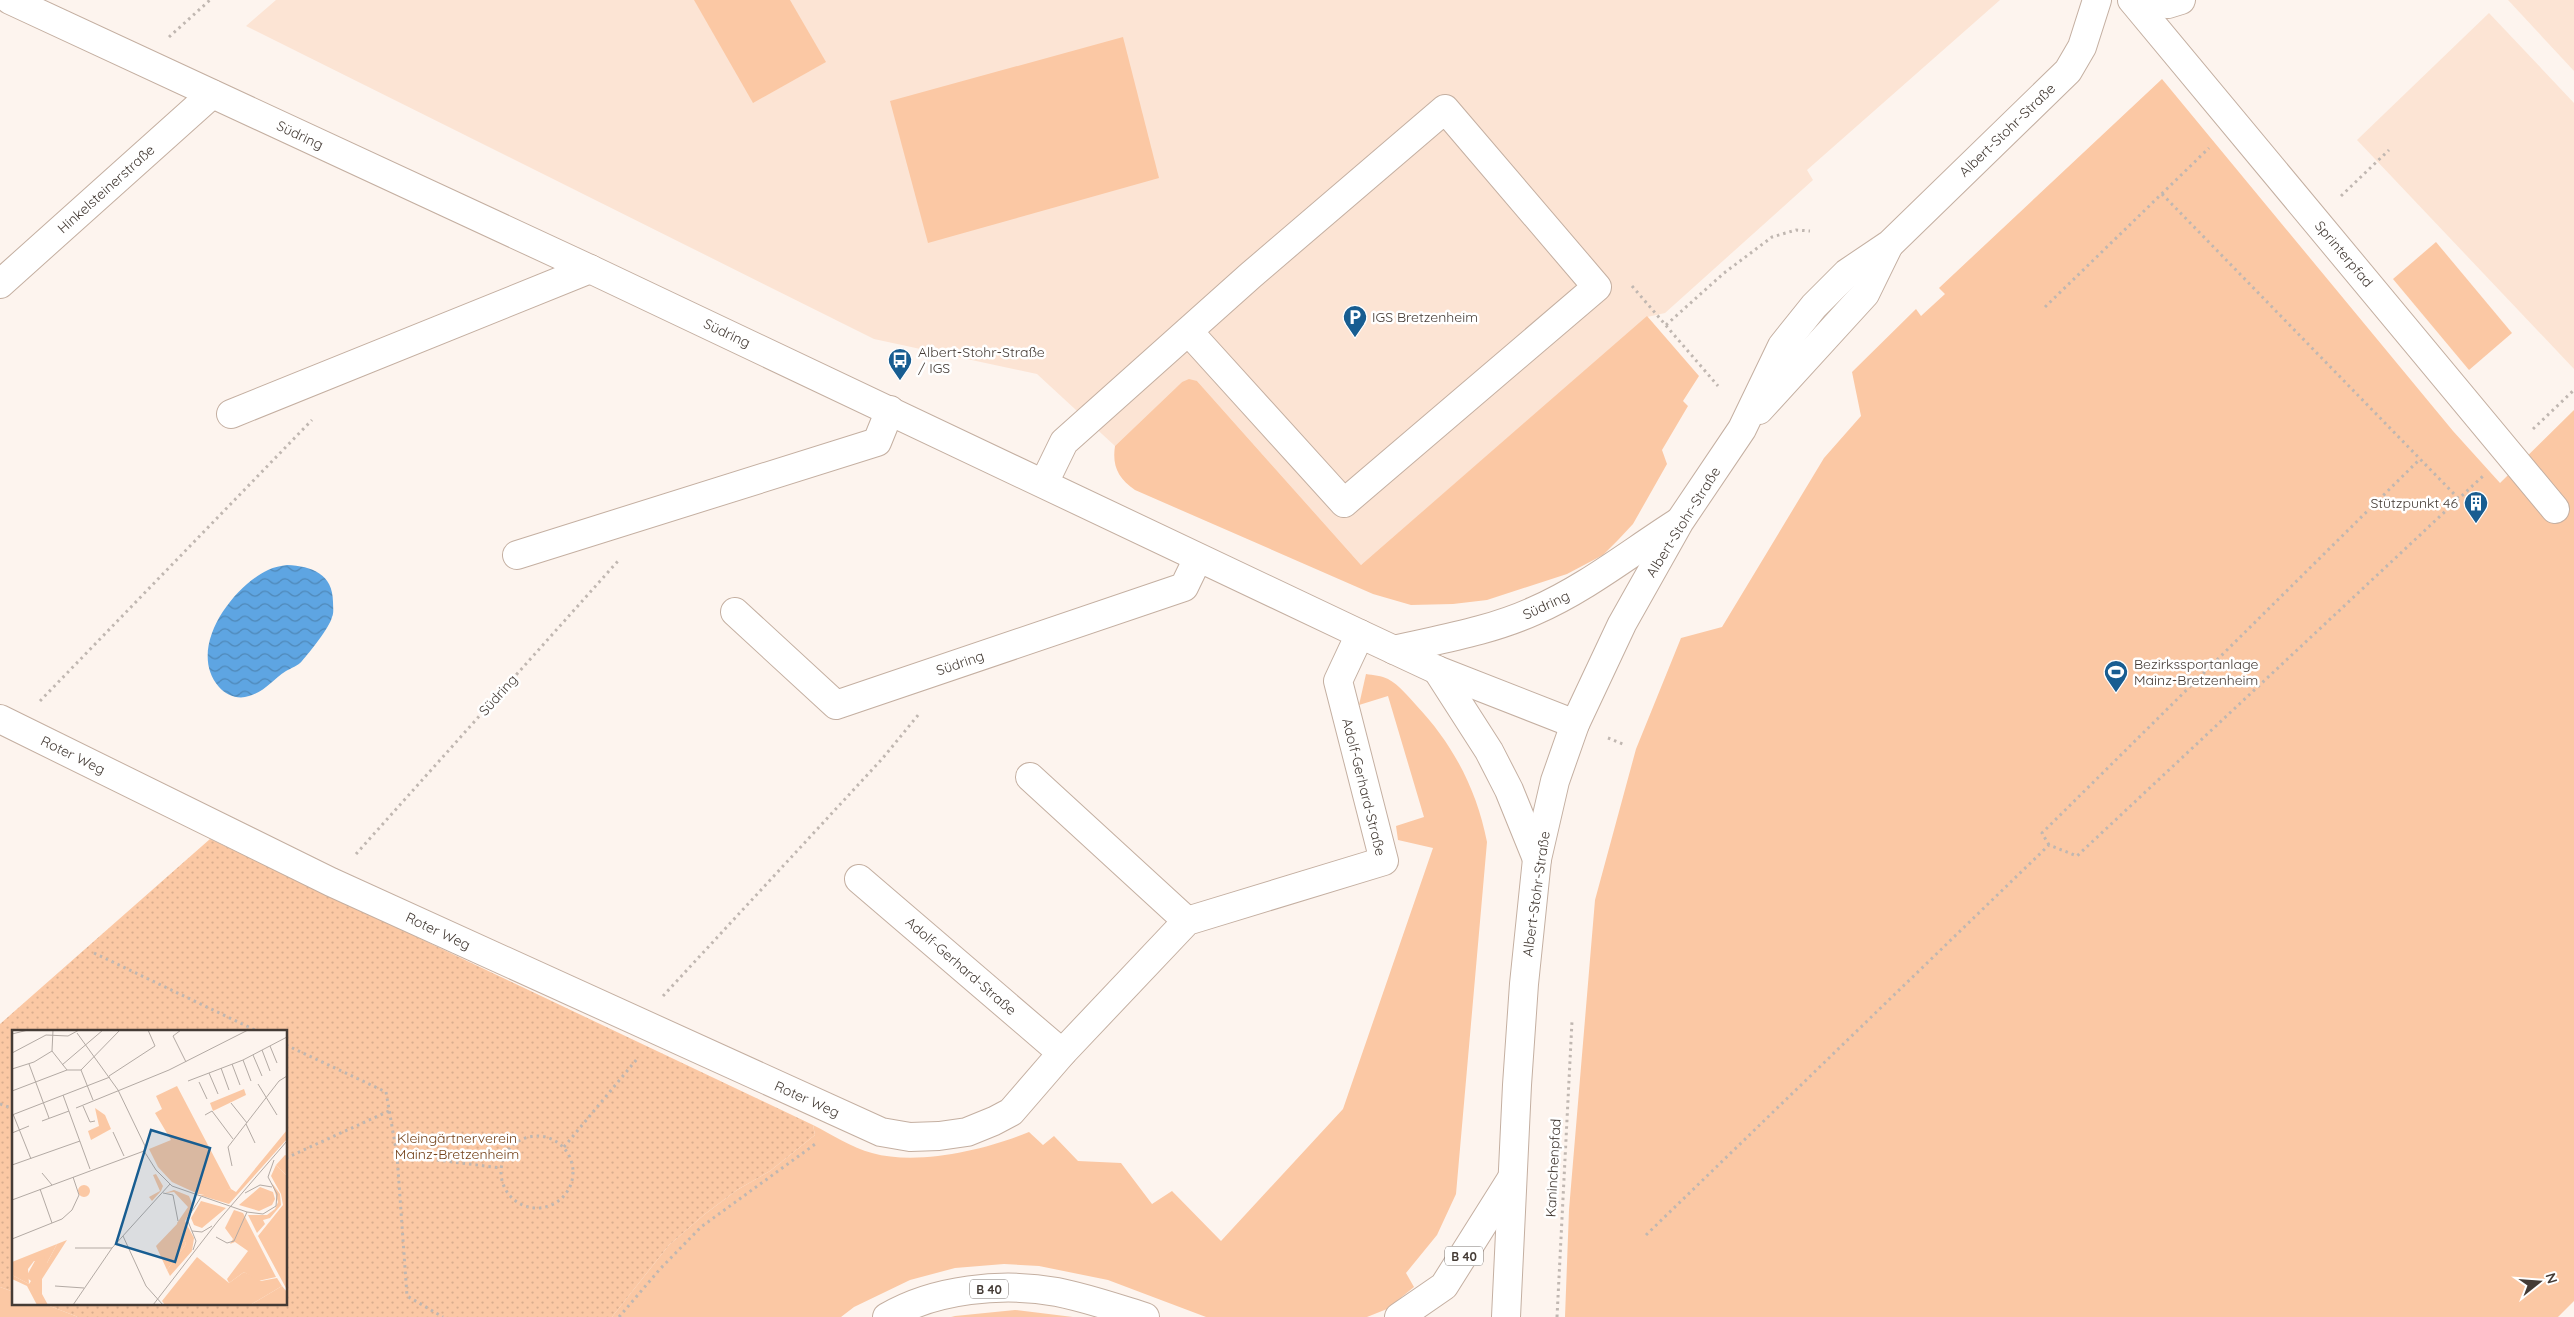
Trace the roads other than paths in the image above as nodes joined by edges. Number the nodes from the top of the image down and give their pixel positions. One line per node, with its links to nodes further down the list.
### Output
1 (10, 0): 6 (main road, Südring)
2 (2097, 0): 14 (main road, Albert-Stohr-Straße)
3 (2132, 0): 13 (main road, Sprinterpfad)
4 (2138, 0): 5 (main road)
5 (2181, 0)
6 (212, 94): 7 (main road, Südring); 8 (main road, Hinkelsteinerstraße)
7 (590, 269): 10 (main road, Südring); 11 (main road)
8 (0, 284)
9 (1188, 330): 9 (main road); 12 (main road)
10 (890, 410): 12 (main road, Südring); 15 (main road)
11 (231, 414)
12 (1044, 483): 16 (main road, Südring)
13 (2555, 509)
14 (1680, 520): 19 (main road, Südring); 22 (main road, Albert-Stohr-Straße)
15 (517, 555)
16 (1198, 558): 17 (main road, Südring); 18 (main road, Südring)
17 (735, 612)
18 (1360, 634): 19 (main road, Südring); 26 (main road, Adolf-Gerhard-Straße)
19 (1394, 650): 20 (main road, Südring)
20 (1437, 670): 22 (main road, Südring); 24 (main road)
21 (7, 723): 28 (main road, Roter Weg)
22 (1575, 724): 24 (main road, Albert-Stohr-Straße)
23 (1030, 777): 26 (main road)
24 (1537, 860): 29 (main road, Albert-Stohr-Straße)
25 (860, 879): 27 (main road, Adolf-Gerhard-Straße)
26 (1187, 921): 27 (main road, Adolf-Gerhard-Straße)
27 (1062, 1053): 28 (main road, Adolf-Gerhard-Straße)
28 (881, 1132)
29 (1512, 1178): 32 (main road, B 40); 33 (main road, Albert-Stohr-Straße)
30 (886, 1317): 31 (main road, B 40)
31 (1145, 1317)
32 (1398, 1317)
33 (1506, 1317)

